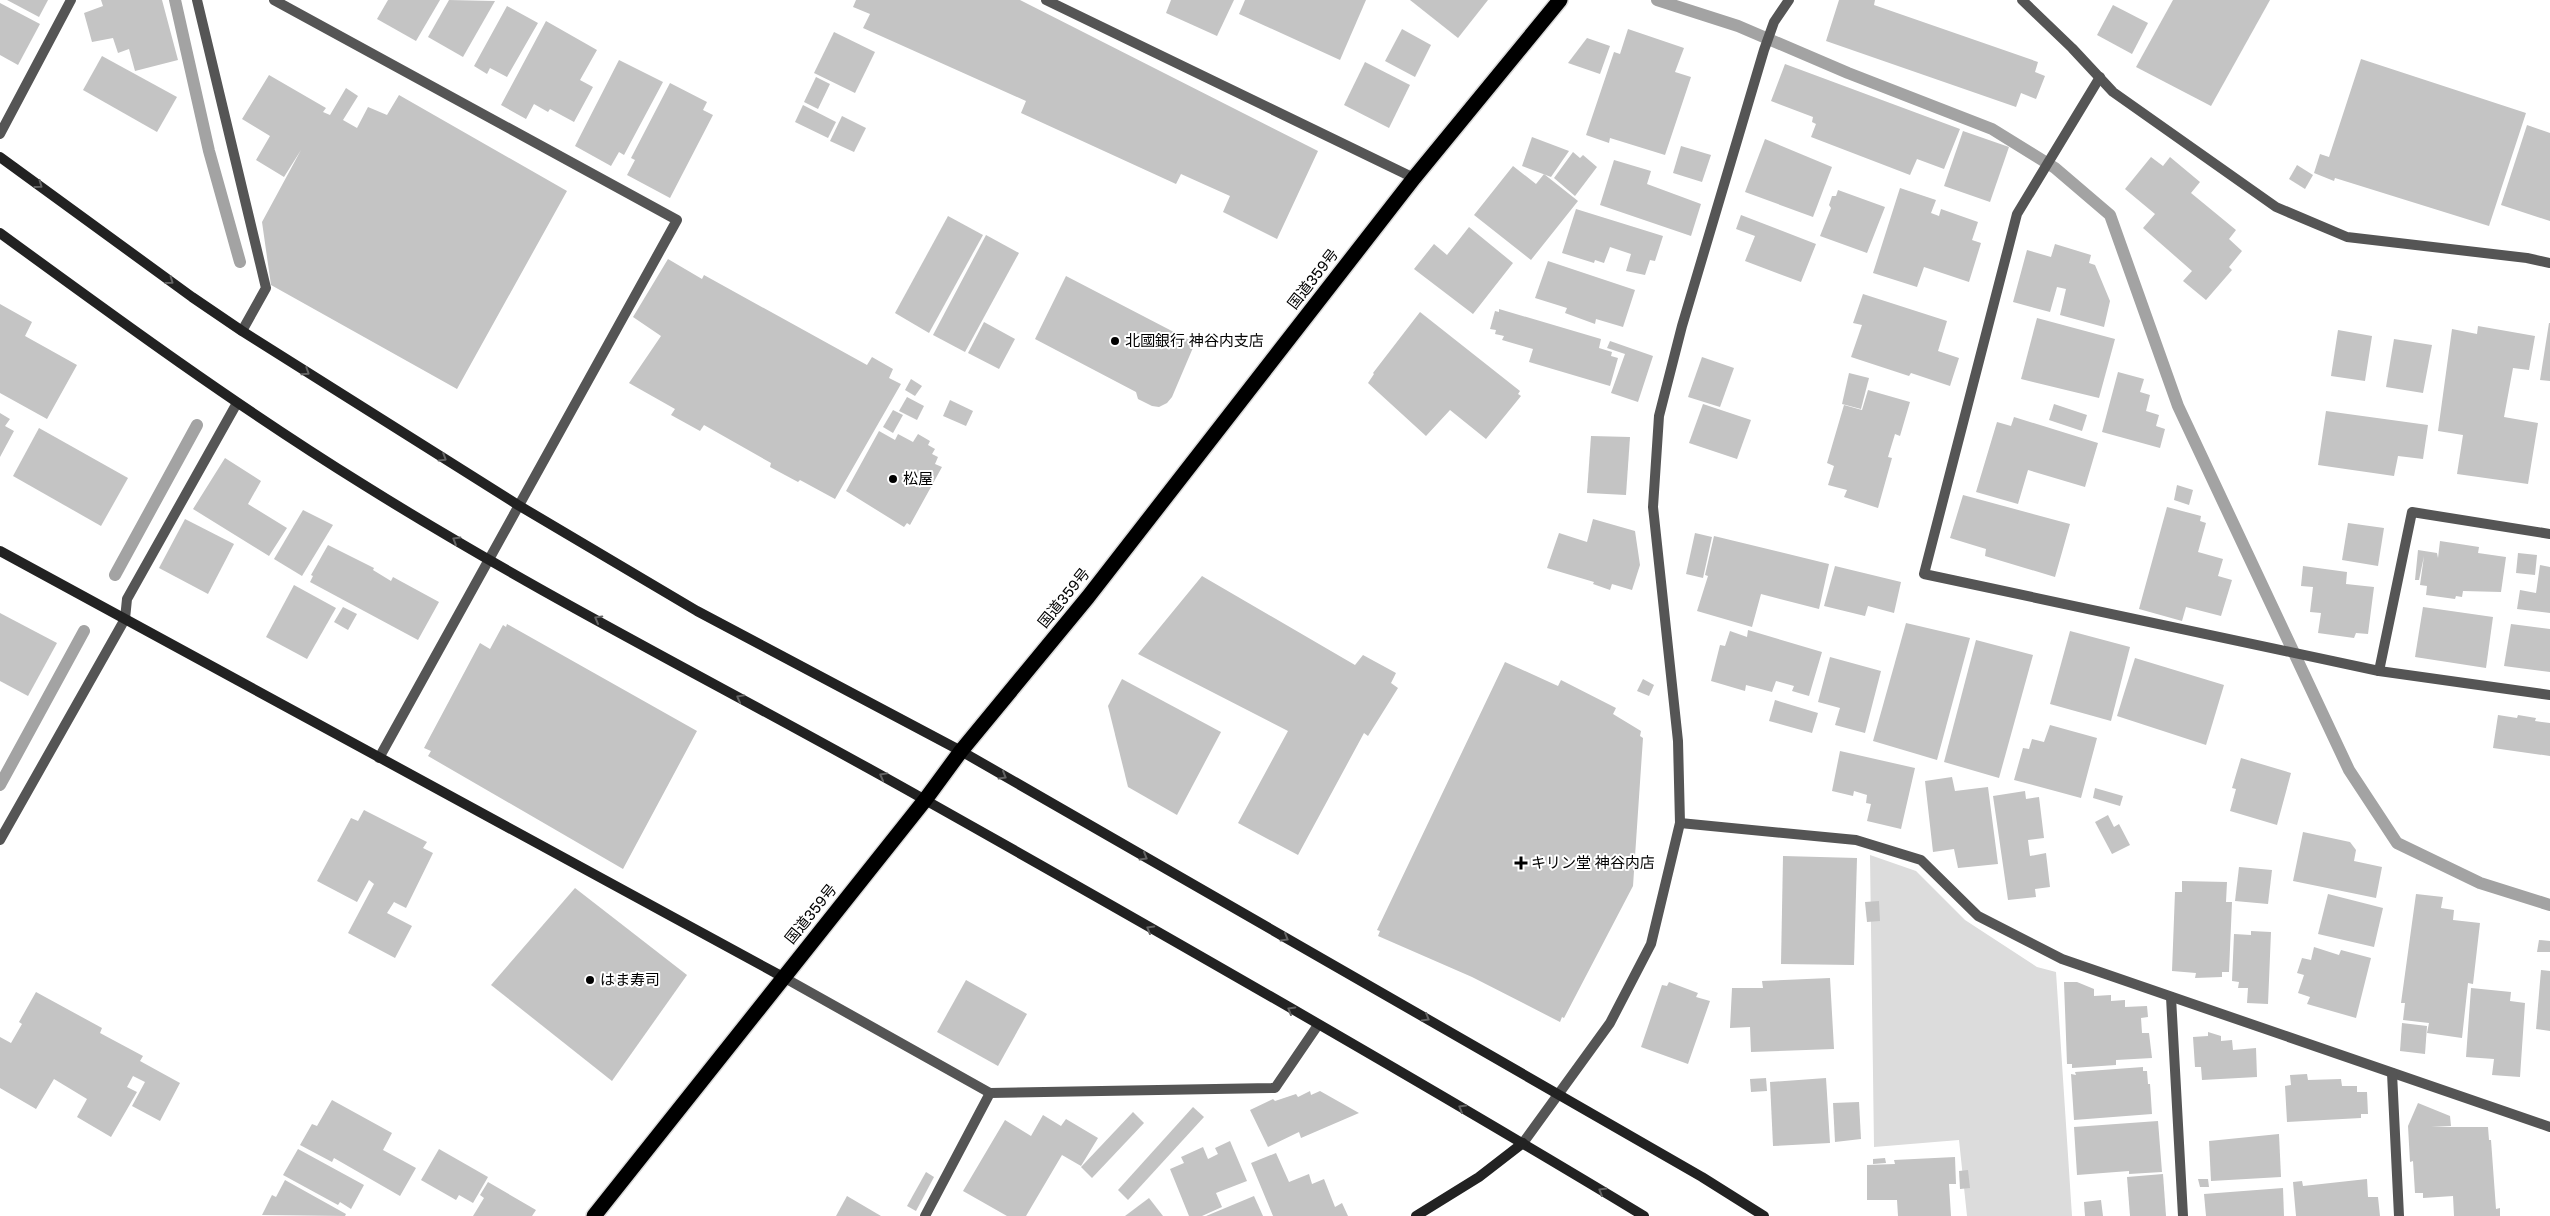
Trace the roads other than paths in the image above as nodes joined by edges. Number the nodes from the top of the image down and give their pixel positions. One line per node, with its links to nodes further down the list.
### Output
1 (71, 0): 9 (street)
2 (197, 0): 14 (street)
3 (274, 0): 16 (street)
4 (1046, 0): 11 (street)
5 (1560, 0): 11 (highway, 国道359号)
6 (1789, 0): 26 (street)
7 (2022, 0): 8 (street)
8 (2100, 77): 13 (street); 21 (street)
9 (0, 134)
10 (0, 157): 14 (street, one-way to 14)
11 (1414, 178): 23 (highway, 国道359号)
12 (0, 233): 15 (street)
13 (2550, 263)
14 (242, 331): 16 (street, one-way to 16)
15 (237, 402): 19 (street, one-way to 15); 20 (street)
16 (518, 505): 19 (street); 23 (street)
17 (2550, 534): 21 (street)
18 (0, 551): 20 (street)
19 (488, 559): 24 (street); 25 (street, one-way to 19)
20 (126, 619): 24 (street); 27 (street)
21 (2379, 671): 22 (street)
22 (2550, 695)
23 (961, 751): 25 (highway, 国道359号); 33 (street, one-way to 33)
24 (379, 758): 28 (street)
25 (925, 800): 28 (highway, 国道359号); 30 (street, one-way to 25)
26 (1680, 822): 29 (street); 33 (street)
27 (0, 840)
28 (783, 977): 32 (street); 36 (highway, 国道359号)
29 (2171, 997): 31 (street); 41 (street)
30 (1318, 1025): 32 (street); 35 (street, one-way to 30)
31 (2392, 1073): 34 (street); 42 (street)
32 (990, 1093): 37 (street)
33 (1560, 1095): 35 (street); 40 (street)
34 (2550, 1127)
35 (1523, 1143): 38 (street); 39 (street, one-way to 35)
36 (594, 1216)
37 (925, 1216)
38 (1416, 1216)
39 (1644, 1216)
40 (1764, 1216)
41 (2182, 1216)
42 (2399, 1216)

